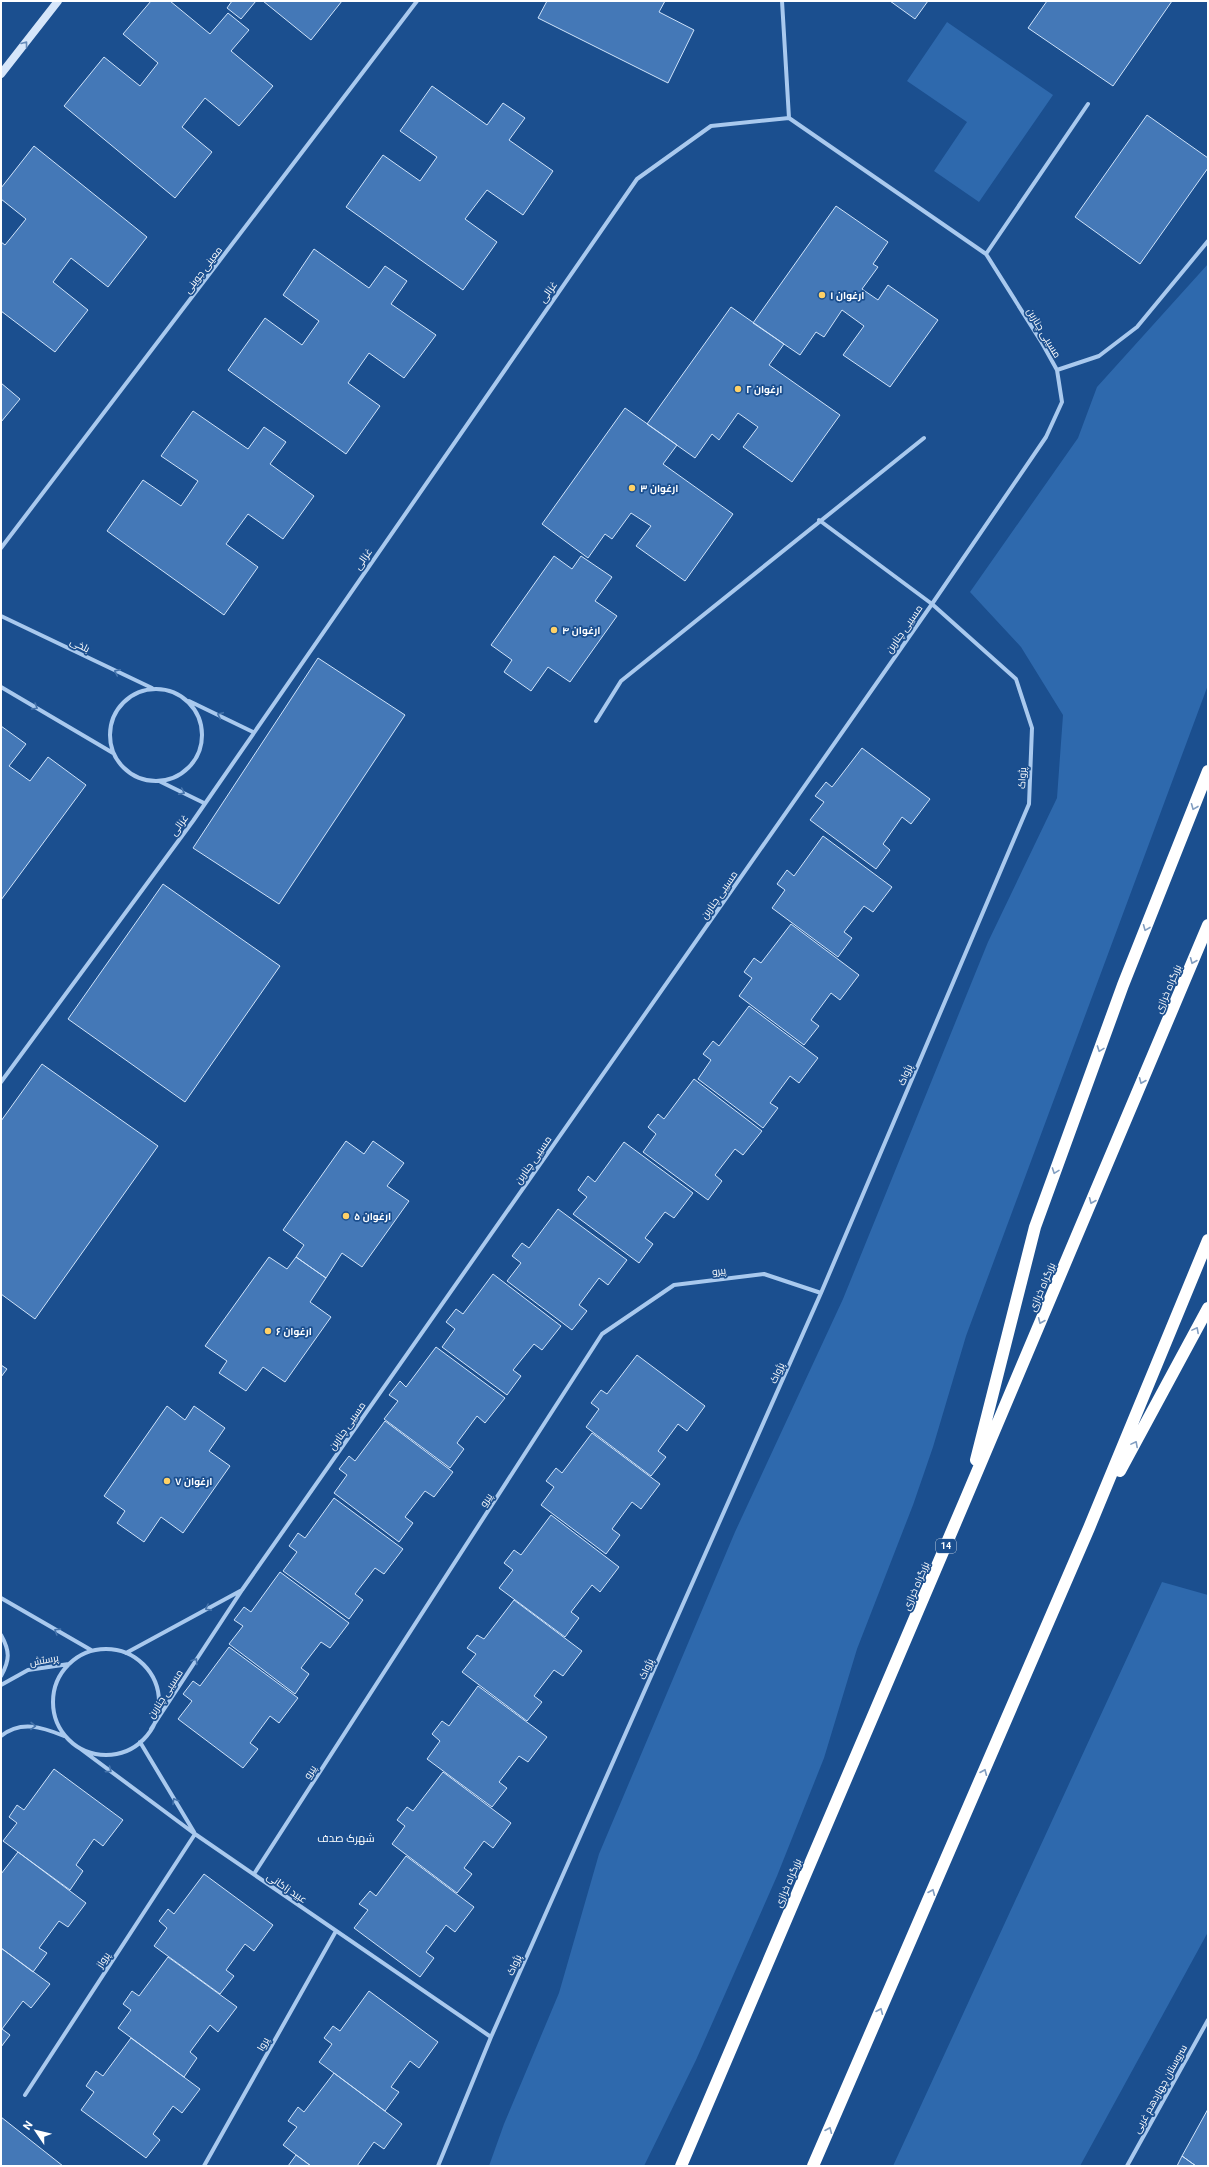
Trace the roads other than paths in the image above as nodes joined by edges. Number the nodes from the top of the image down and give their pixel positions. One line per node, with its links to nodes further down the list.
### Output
1 (58, 1): 4 (street, one-way to 1)
2 (417, 1): 12 (street, معینی جوینی)
3 (782, 1): 6 (street)
4 (1, 74)
5 (1088, 104): 8 (street)
6 (789, 118): 8 (street, مسیبی چناربن); 19 (street, غزالی)
7 (1208, 241): 9 (street)
8 (986, 254): 9 (street, مسیبی چناربن)
9 (1057, 370): 13 (street, مسیبی چناربن)
10 (924, 438): 11 (street)
11 (819, 520): 13 (street, پژواک); 18 (street)
12 (1, 548)
13 (932, 604): 27 (street, پژواک); 31 (street, مسیبی چناربن)
14 (1, 616): 16 (street, بلخی, one-way to 14)
15 (1, 687): 20 (street, one-way to 20)
16 (152, 688): 17 (street); 20 (street)
17 (186, 700): 19 (street, one-way to 17); 22 (street)
18 (596, 721)
19 (254, 732): 23 (street, غزالی)
20 (113, 753): 22 (street)
21 (1208, 770): 29 (highway, one-way to 29)
22 (161, 781): 23 (street, one-way to 23)
23 (204, 803): 25 (street, غزالی)
24 (1208, 925): 29 (highway, بزرگراه خرازی / 14, one-way to 29)
25 (1, 1082)
26 (1208, 1240): 30 (highway)
27 (820, 1293): 45 (street, پیرو); 48 (street, پژواک)
28 (1208, 1308): 30 (highway, one-way to 28)
29 (966, 1498): 50 (highway, بزرگراه خرازی / 14)
30 (1089, 1528): 55 (highway, one-way to 30)
31 (242, 1590): 35 (street, one-way to 35); 39 (street, مسیبی چناربن, one-way to 31)
32 (1, 1598): 34 (street, one-way to 32)
33 (1, 1635): 37 (street)
34 (91, 1650): 35 (street); 36 (street)
35 (126, 1653): 39 (street)
36 (70, 1664): 38 (street, پرستش); 41 (street)
37 (1, 1676)
38 (1, 1685)
39 (151, 1729): 42 (street)
40 (1, 1736): 41 (street, one-way to 41)
41 (65, 1736): 43 (street)
42 (140, 1742): 43 (street); 44 (street, one-way to 42)
43 (78, 1747): 44 (street, عبید زاکانی, one-way to 44)
44 (195, 1834): 45 (street, عبید زاکانی); 49 (street, پرواز)
45 (254, 1874): 46 (street, عبید زاکانی)
46 (336, 1931): 48 (street, عبید زاکانی); 51 (street, پروا)
47 (1208, 2020): 56 (street, سروستان چهاردهم غربی)
48 (491, 2037): 52 (street, پژواک)
49 (25, 2095)
50 (690, 2143): 53 (street); 54 (highway, بزرگراه خرازی / 14)
51 (204, 2166)
52 (438, 2166)
53 (677, 2166)
54 (681, 2166)
55 (813, 2166)
56 (1127, 2166)

